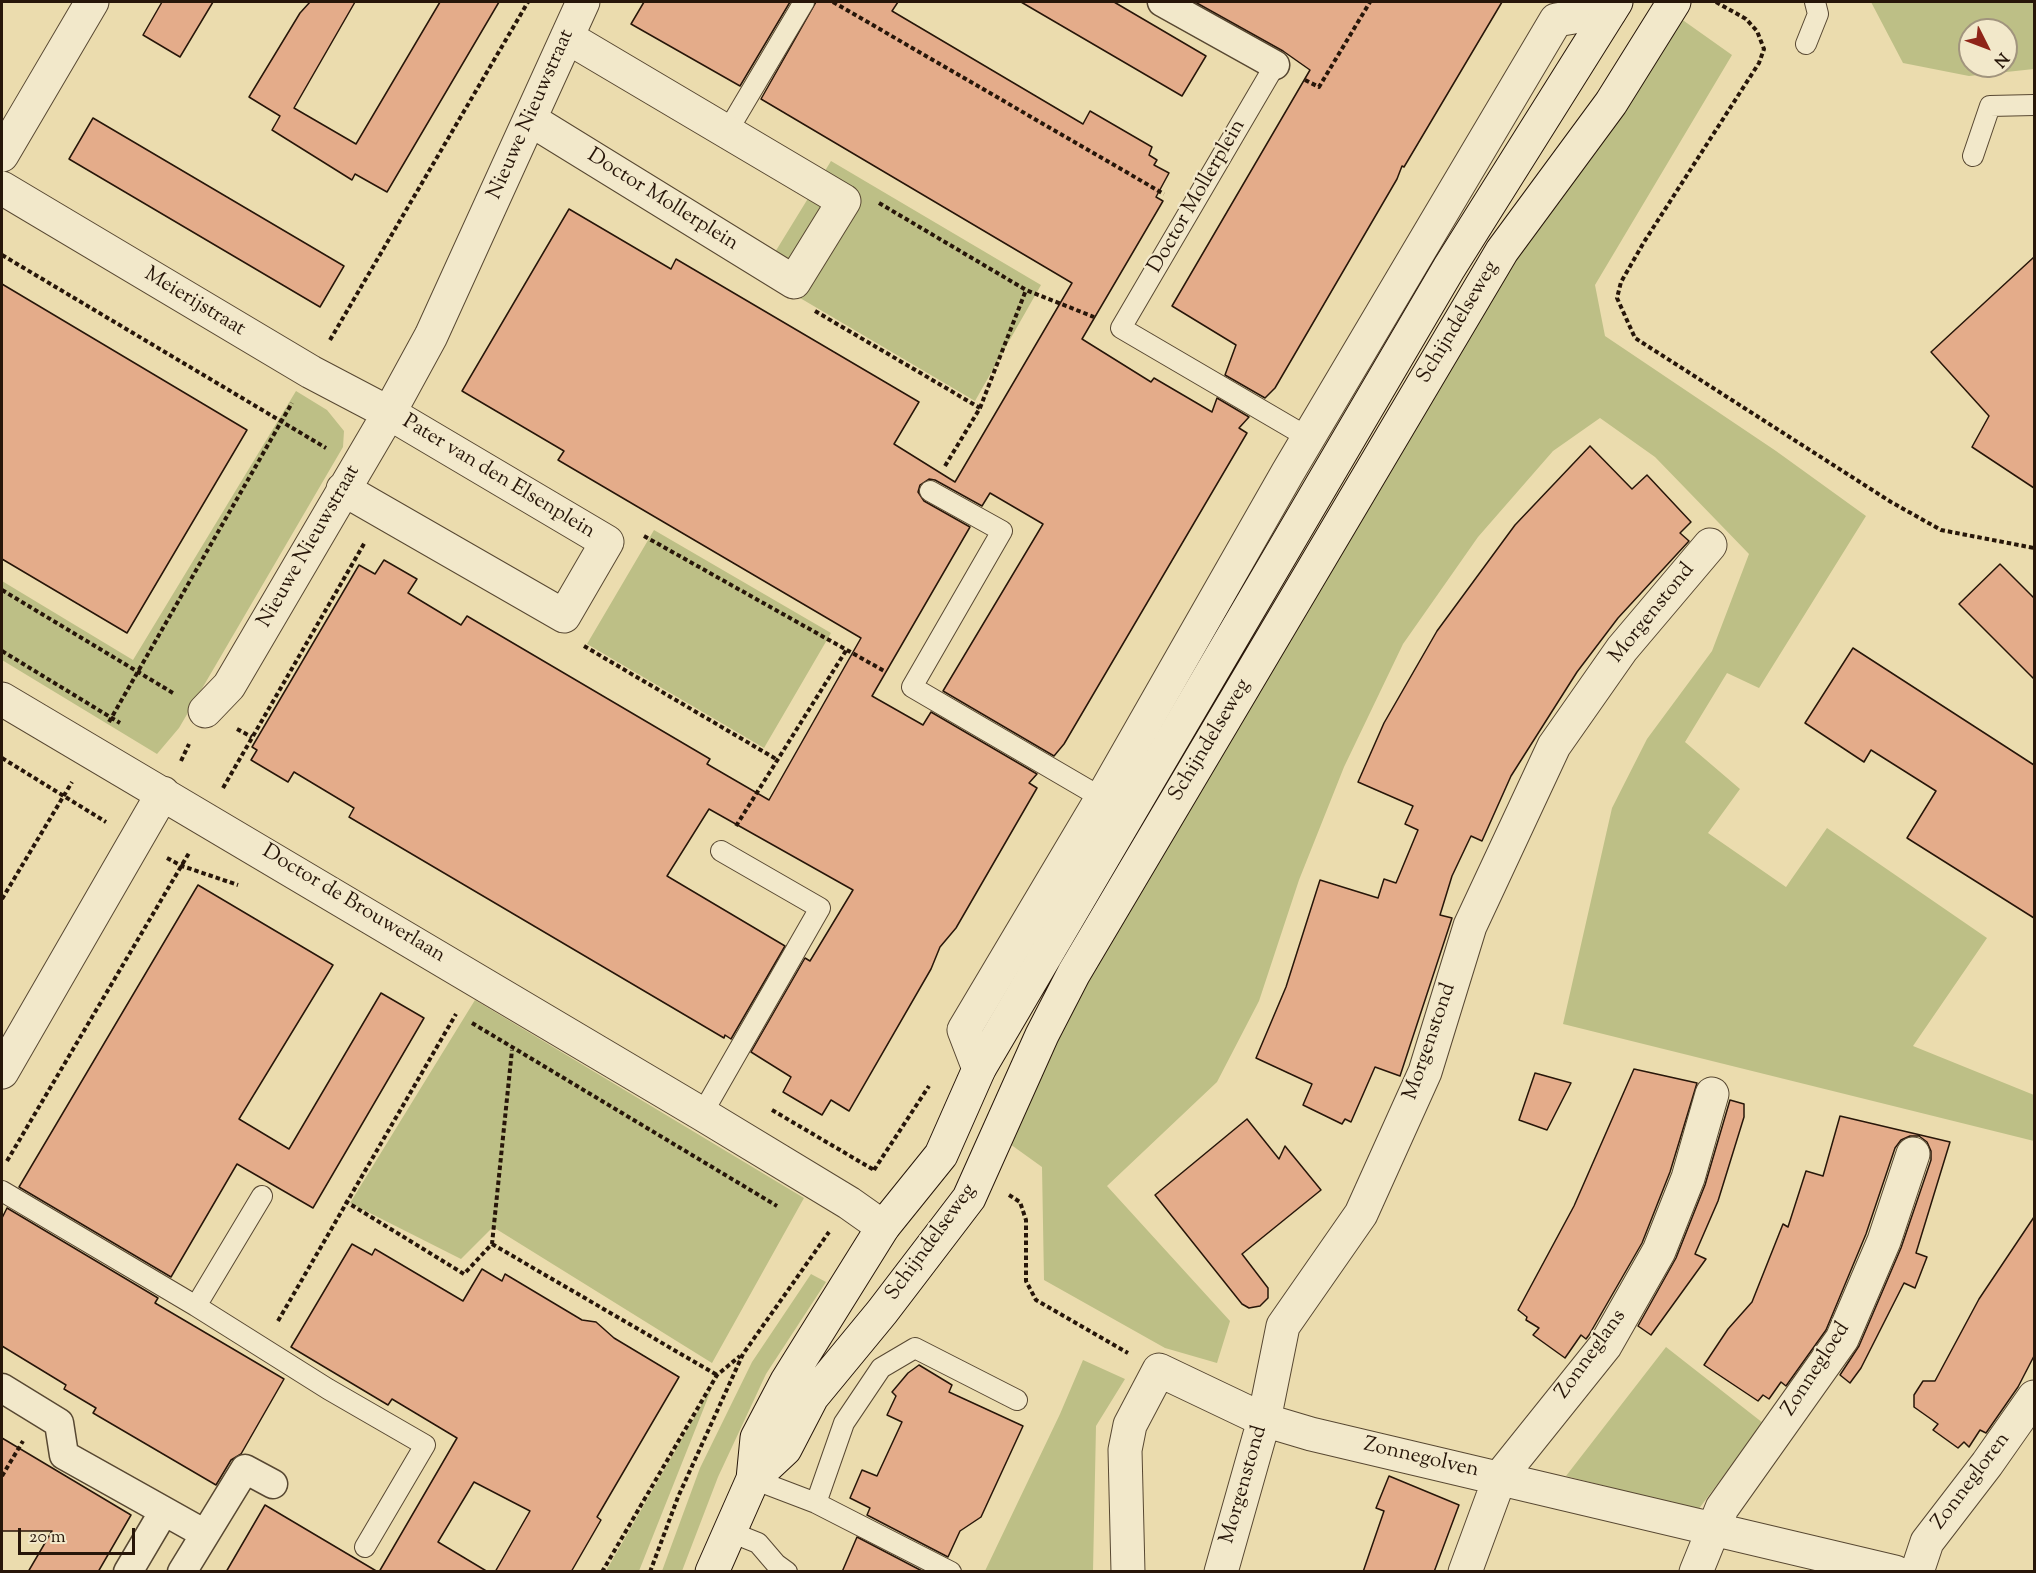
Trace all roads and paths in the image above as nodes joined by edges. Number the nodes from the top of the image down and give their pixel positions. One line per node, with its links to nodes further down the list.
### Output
1 (92, 2): 19 (street)
2 (528, 2): 28 (path)
3 (583, 2): 13 (street, Nieuwe Nieuwstraat)
4 (804, 2): 18 (lane)
5 (833, 2): 23 (path)
6 (1162, 2): 12 (street)
7 (1370, 2): 15 (path)
8 (1674, 2): 65 (street, Schijndelseweg)
9 (1716, 2): 37 (path)
10 (1815, 2): 14 (lane)
11 (1613, 6): 32 (street, Schijndelseweg); 59 (street, Schijndelseweg)
12 (1198, 11): 15 (street)
13 (567, 37): 17 (street, Nieuwe Nieuwstraat); 18 (street)
14 (1806, 44)
15 (1275, 65): 23 (lane, Doctor Mollerplein)
16 (2034, 105): 20 (lane)
17 (531, 120): 25 (street, Doctor Mollerplein); 30 (street, Nieuwe Nieuwstraat)
18 (727, 132): 22 (street)
19 (2, 155)
20 (1973, 156)
21 (2, 188): 28 (street, Meierijstraat)
22 (844, 201): 25 (street); 26 (path)
23 (1191, 209): 27 (lane, Doctor Mollerplein)
24 (2, 255): 31 (path)
25 (794, 282): 29 (path)
26 (1026, 290): 27 (path); 29 (path)
27 (1121, 328): 32 (lane)
28 (312, 372): 30 (street, Meierijstraat); 31 (path)
29 (980, 408): 34 (path)
30 (389, 413): 33 (street, Nieuwe Nieuwstraat); 35 (street, Pater van den Elsenplein)
31 (281, 419): 33 (path); 41 (path)
32 (1309, 438): 51 (street, Schijndelseweg)
33 (350, 478): 39 (street); 44 (street, Nieuwe Nieuwstraat)
34 (930, 491): 42 (lane)
35 (608, 542): 39 (street, Pater van den Elsenplein); 40 (path, Pater van den Elsenplein)
36 (1710, 545): 85 (street, Morgenstond)
37 (2034, 548)
38 (2, 590): 41 (path)
39 (564, 616): 48 (path)
40 (847, 649): 42 (path, Pater van den Elsenplein); 48 (path)
41 (138, 672): 44 (path); 46 (path)
42 (912, 687): 51 (lane)
43 (2, 699): 46 (street, Doctor de Brouwerlaan)
44 (206, 711): 45 (path); 49 (path)
45 (252, 737)
46 (91, 752): 49 (street, Doctor de Brouwerlaan); 50 (path)
47 (2, 758): 50 (path)
48 (776, 759): 53 (path)
49 (163, 793): 52 (street); 62 (street, Doctor de Brouwerlaan)
50 (64, 795): 52 (path); 55 (path)
51 (1102, 798): 59 (street, Schijndelseweg)
52 (137, 841): 54 (path); 60 (street)
53 (721, 851): 62 (lane)
54 (246, 890)
55 (2, 899)
56 (446, 1008): 57 (path)
57 (456, 1014): 58 (path); 68 (path)
58 (512, 1050): 70 (path); 74 (path)
59 (979, 1069): 64 (street, Schijndelseweg)
60 (2, 1072)
61 (1712, 1095): 87 (street, Zonneglans)
62 (702, 1114): 69 (street, Doctor de Brouwerlaan)
63 (1912, 1154): 92 (street, Zonnegloed)
64 (941, 1155): 69 (path); 71 (street, Schijndelseweg)
65 (979, 1178): 76 (street, Schijndelseweg); 79 (path)
66 (2, 1191): 75 (lane)
67 (262, 1196): 75 (lane)
68 (345, 1201): 74 (path); 77 (path)
69 (849, 1203): 71 (street, Doctor de Brouwerlaan); 73 (path)
70 (786, 1211)
71 (883, 1227): 76 (street, Doctor de Brouwerlaan); 88 (street, Schijndelseweg)
72 (816, 1229): 73 (path)
73 (826, 1235): 78 (path)
74 (492, 1244): 80 (path)
75 (196, 1306): 77 (lane)
76 (882, 1312): 88 (street, Schijndelseweg)
77 (263, 1348): 95 (lane)
78 (743, 1354): 80 (path); 99 (path)
79 (1159, 1370): 85 (street, Zonnegolven); 103 (street)
80 (717, 1375): 98 (path)
81 (2, 1388): 84 (street)
82 (2034, 1397): 108 (street, Zonnegloren)
83 (1017, 1400): 90 (lane)
84 (40, 1412): 86 (path); 91 (street)
85 (1264, 1420): 87 (street, Zonnegolven); 104 (street, Morgenstond)
86 (2, 1476)
87 (1500, 1477): 92 (street, Zonnegolven); 105 (street, Zonneglans)
88 (753, 1479): 90 (lane); 93 (street, Schijndelseweg)
89 (273, 1484): 94 (street)
90 (816, 1503): 102 (lane)
91 (164, 1511): 94 (street); 96 (street)
92 (1712, 1529): 106 (street, Zonnegloed); 107 (street, Zonnegolven)
93 (728, 1531): 100 (street, Schijndelseweg); 101 (lane)
94 (205, 1534): 97 (street)
95 (365, 1547)
96 (128, 1572)
97 (182, 1572)
98 (602, 1572)
99 (650, 1572)
100 (712, 1572)
101 (787, 1572)
102 (951, 1572)
103 (1128, 1572)
104 (1221, 1572)
105 (1465, 1572)
106 (1696, 1572)
107 (1895, 1572)
108 (1917, 1572)

